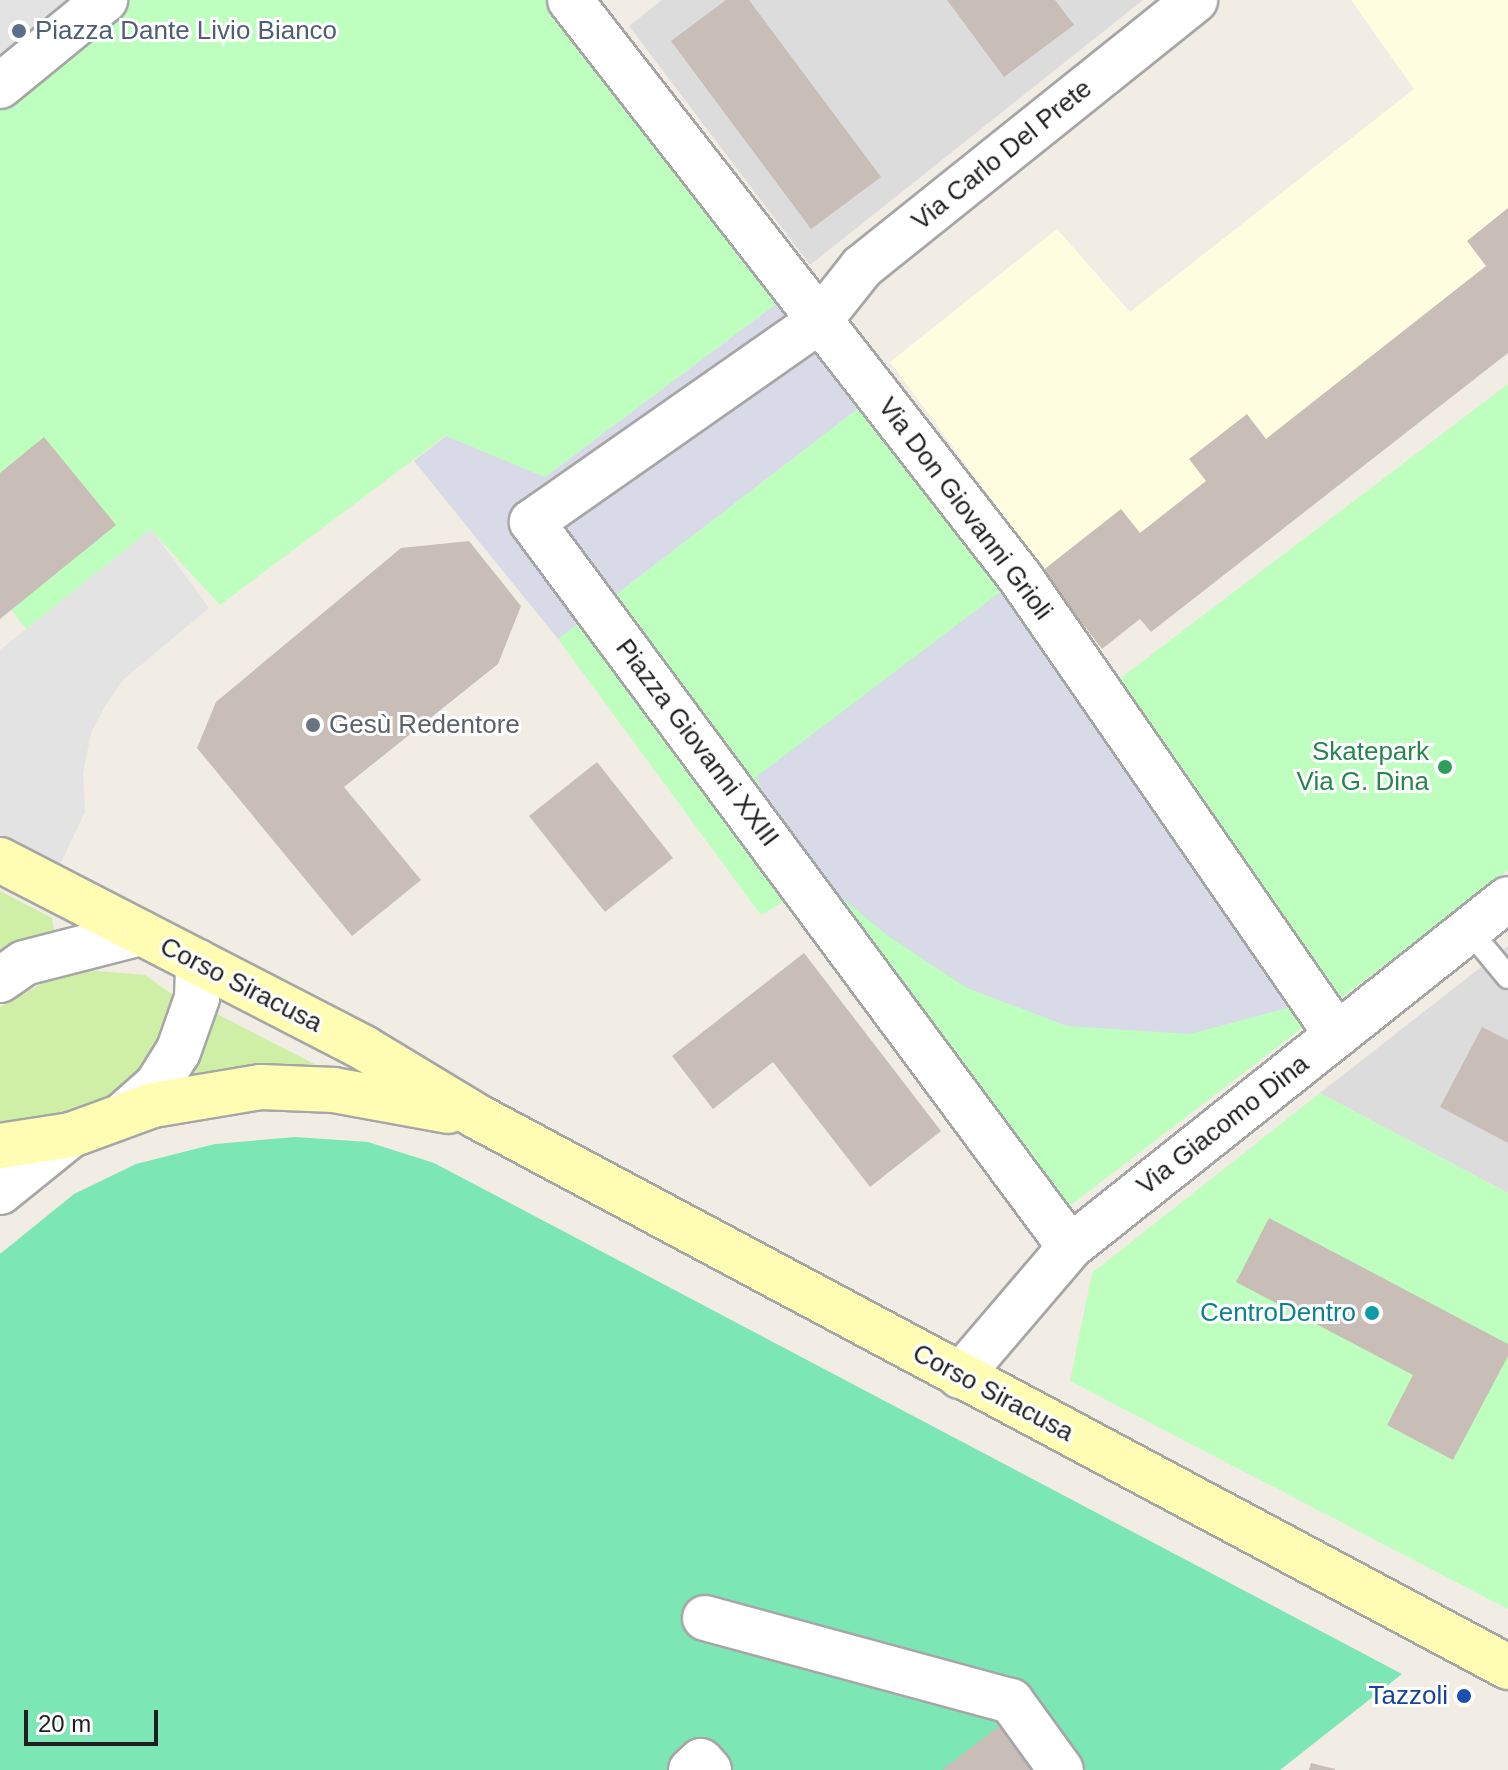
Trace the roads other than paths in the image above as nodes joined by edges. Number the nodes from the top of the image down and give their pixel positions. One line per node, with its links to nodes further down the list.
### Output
1 (105, 0): 4 (street)
2 (570, 0): 5 (street, Via Don Giovanni Grioli)
3 (1195, 0): 5 (street, Via Carlo Del Prete)
4 (0, 86)
5 (820, 320): 13 (street, Via Don Giovanni Grioli); 19 (street, Piazza Giovanni XXIII)
6 (0, 860): 9 (street, Corso Siracusa)
7 (1508, 899): 8 (street, Via Giacomo Dina)
8 (1469, 930): 11 (lane); 13 (street, Via Giacomo Dina)
9 (141, 933): 10 (street, Corso Siracusa); 12 (street)
10 (198, 962): 14 (street); 15 (street, Corso Siracusa)
11 (1508, 977)
12 (0, 980)
13 (1337, 1035): 19 (street, Via Giacomo Dina)
14 (123, 1115): 15 (street, Corso Siracusa); 16 (street, Corso Siracusa)
15 (478, 1117): 20 (street, Corso Siracusa)
16 (71, 1135): 17 (street, Corso Siracusa); 18 (street)
17 (0, 1146)
18 (0, 1192)
19 (1070, 1247): 20 (street, Via Giacomo Dina)
20 (960, 1376): 22 (street, Corso Siracusa)
21 (705, 1618): 25 (street)
22 (1508, 1667)
23 (691, 1770): 24 (street)
24 (709, 1770)
25 (1061, 1770)

